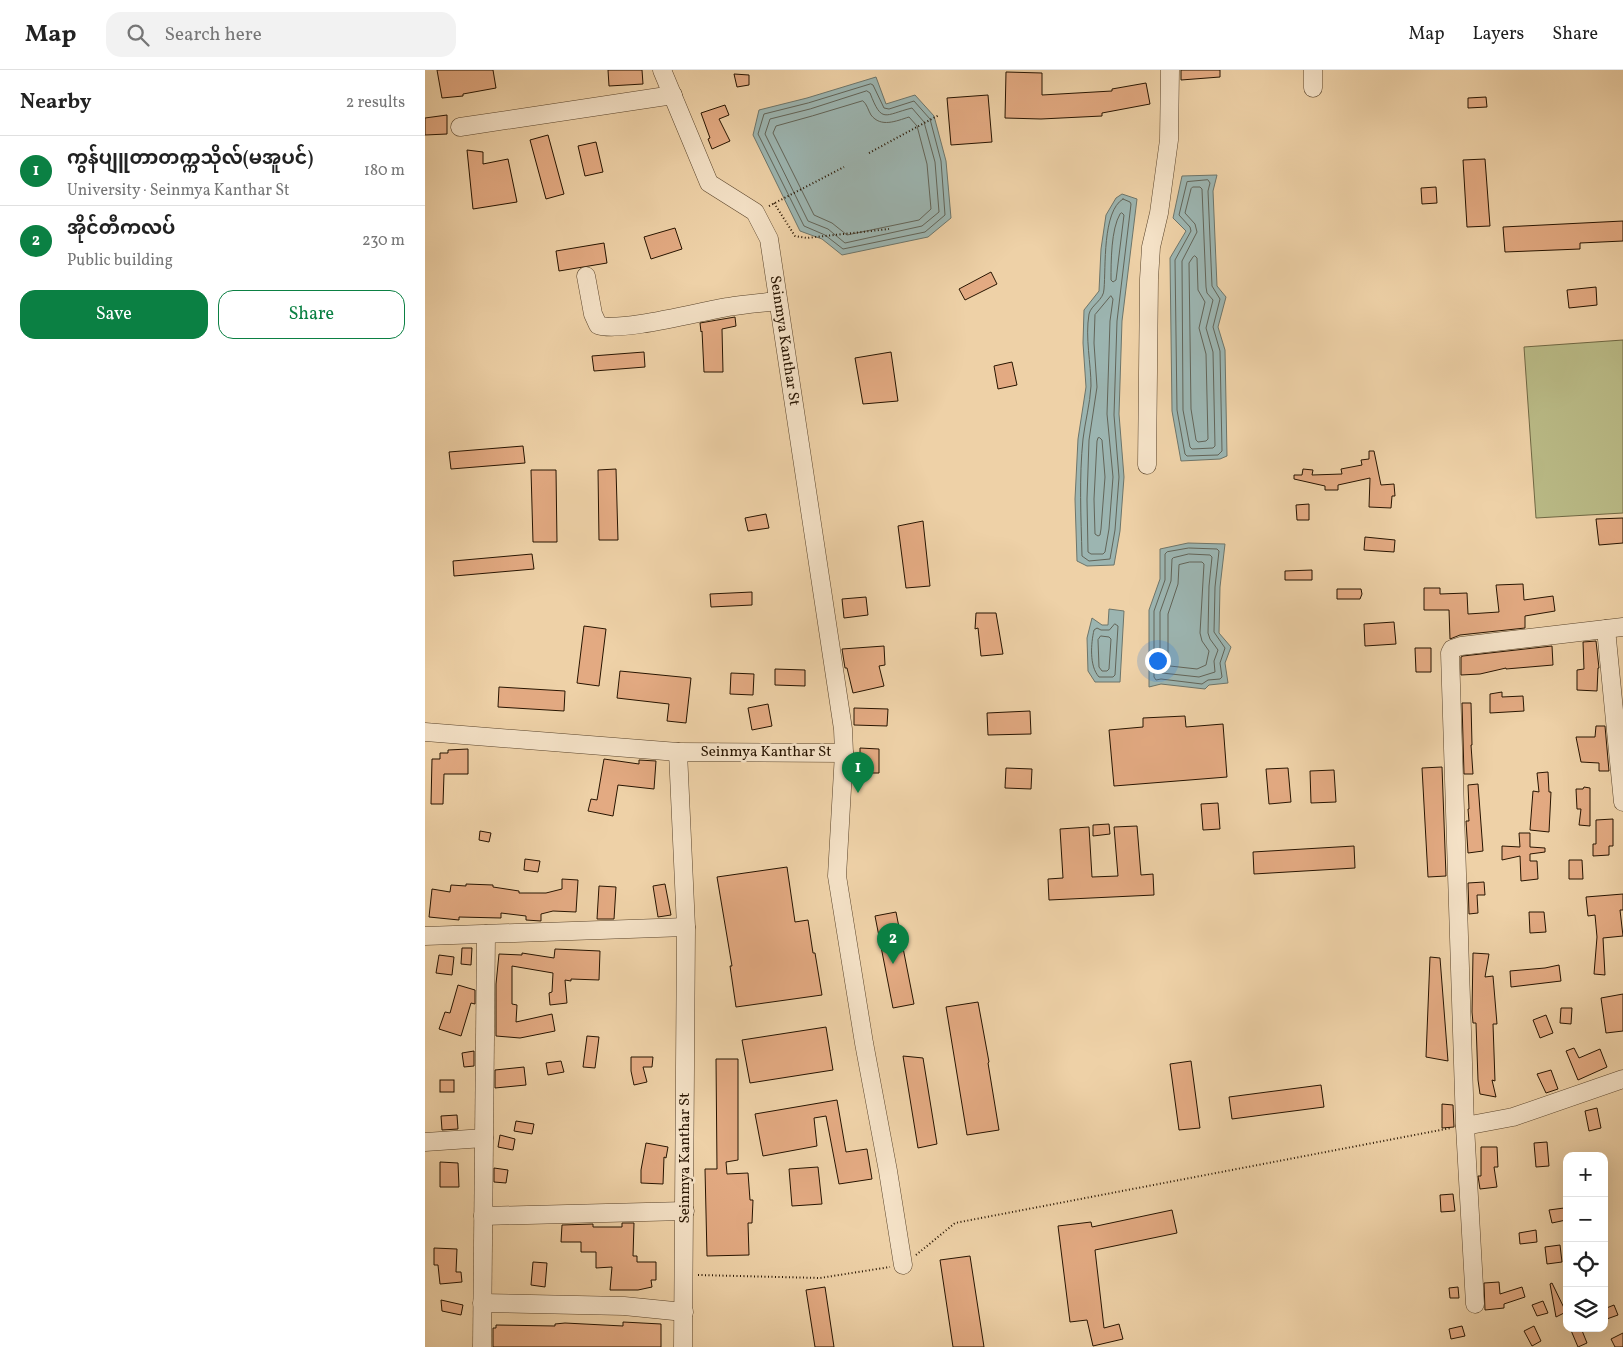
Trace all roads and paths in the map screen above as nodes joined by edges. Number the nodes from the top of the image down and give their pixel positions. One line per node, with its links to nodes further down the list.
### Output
1 (662, 70): 5 (street, Seinmya Kanthar St)
2 (1170, 70): 15 (street)
3 (1313, 70): 4 (street)
4 (1313, 88)
5 (673, 95): 7 (street); 14 (street, Seinmya Kanthar St)
6 (939, 114): 8 (path)
7 (460, 127)
8 (869, 153)
9 (844, 167): 10 (path)
10 (782, 199)
11 (774, 203): 12 (path)
12 (889, 229)
13 (586, 276): 14 (street)
14 (778, 301): 19 (street, Seinmya Kanthar St)
15 (1147, 465)
16 (1615, 628): 20 (street); 25 (street)
17 (425, 732): 18 (street)
18 (678, 752): 19 (street, Seinmya Kanthar St); 21 (street, Seinmya Kanthar St)
19 (844, 753): 30 (street)
20 (1623, 802)
21 (686, 927): 22 (street); 28 (street, Seinmya Kanthar St)
22 (485, 934): 23 (street); 26 (street)
23 (425, 936)
24 (1623, 1079): 25 (street)
25 (1465, 1126): 30 (path); 33 (street)
26 (484, 1138): 27 (street); 29 (street)
27 (425, 1142)
28 (685, 1211): 29 (street); 31 (street, Seinmya Kanthar St)
29 (483, 1216): 32 (street)
30 (903, 1265): 31 (path)
31 (685, 1274): 34 (street, Seinmya Kanthar St)
32 (482, 1303): 34 (street); 35 (street)
33 (1475, 1304)
34 (684, 1312): 36 (street, Seinmya Kanthar St)
35 (482, 1347)
36 (683, 1347)

